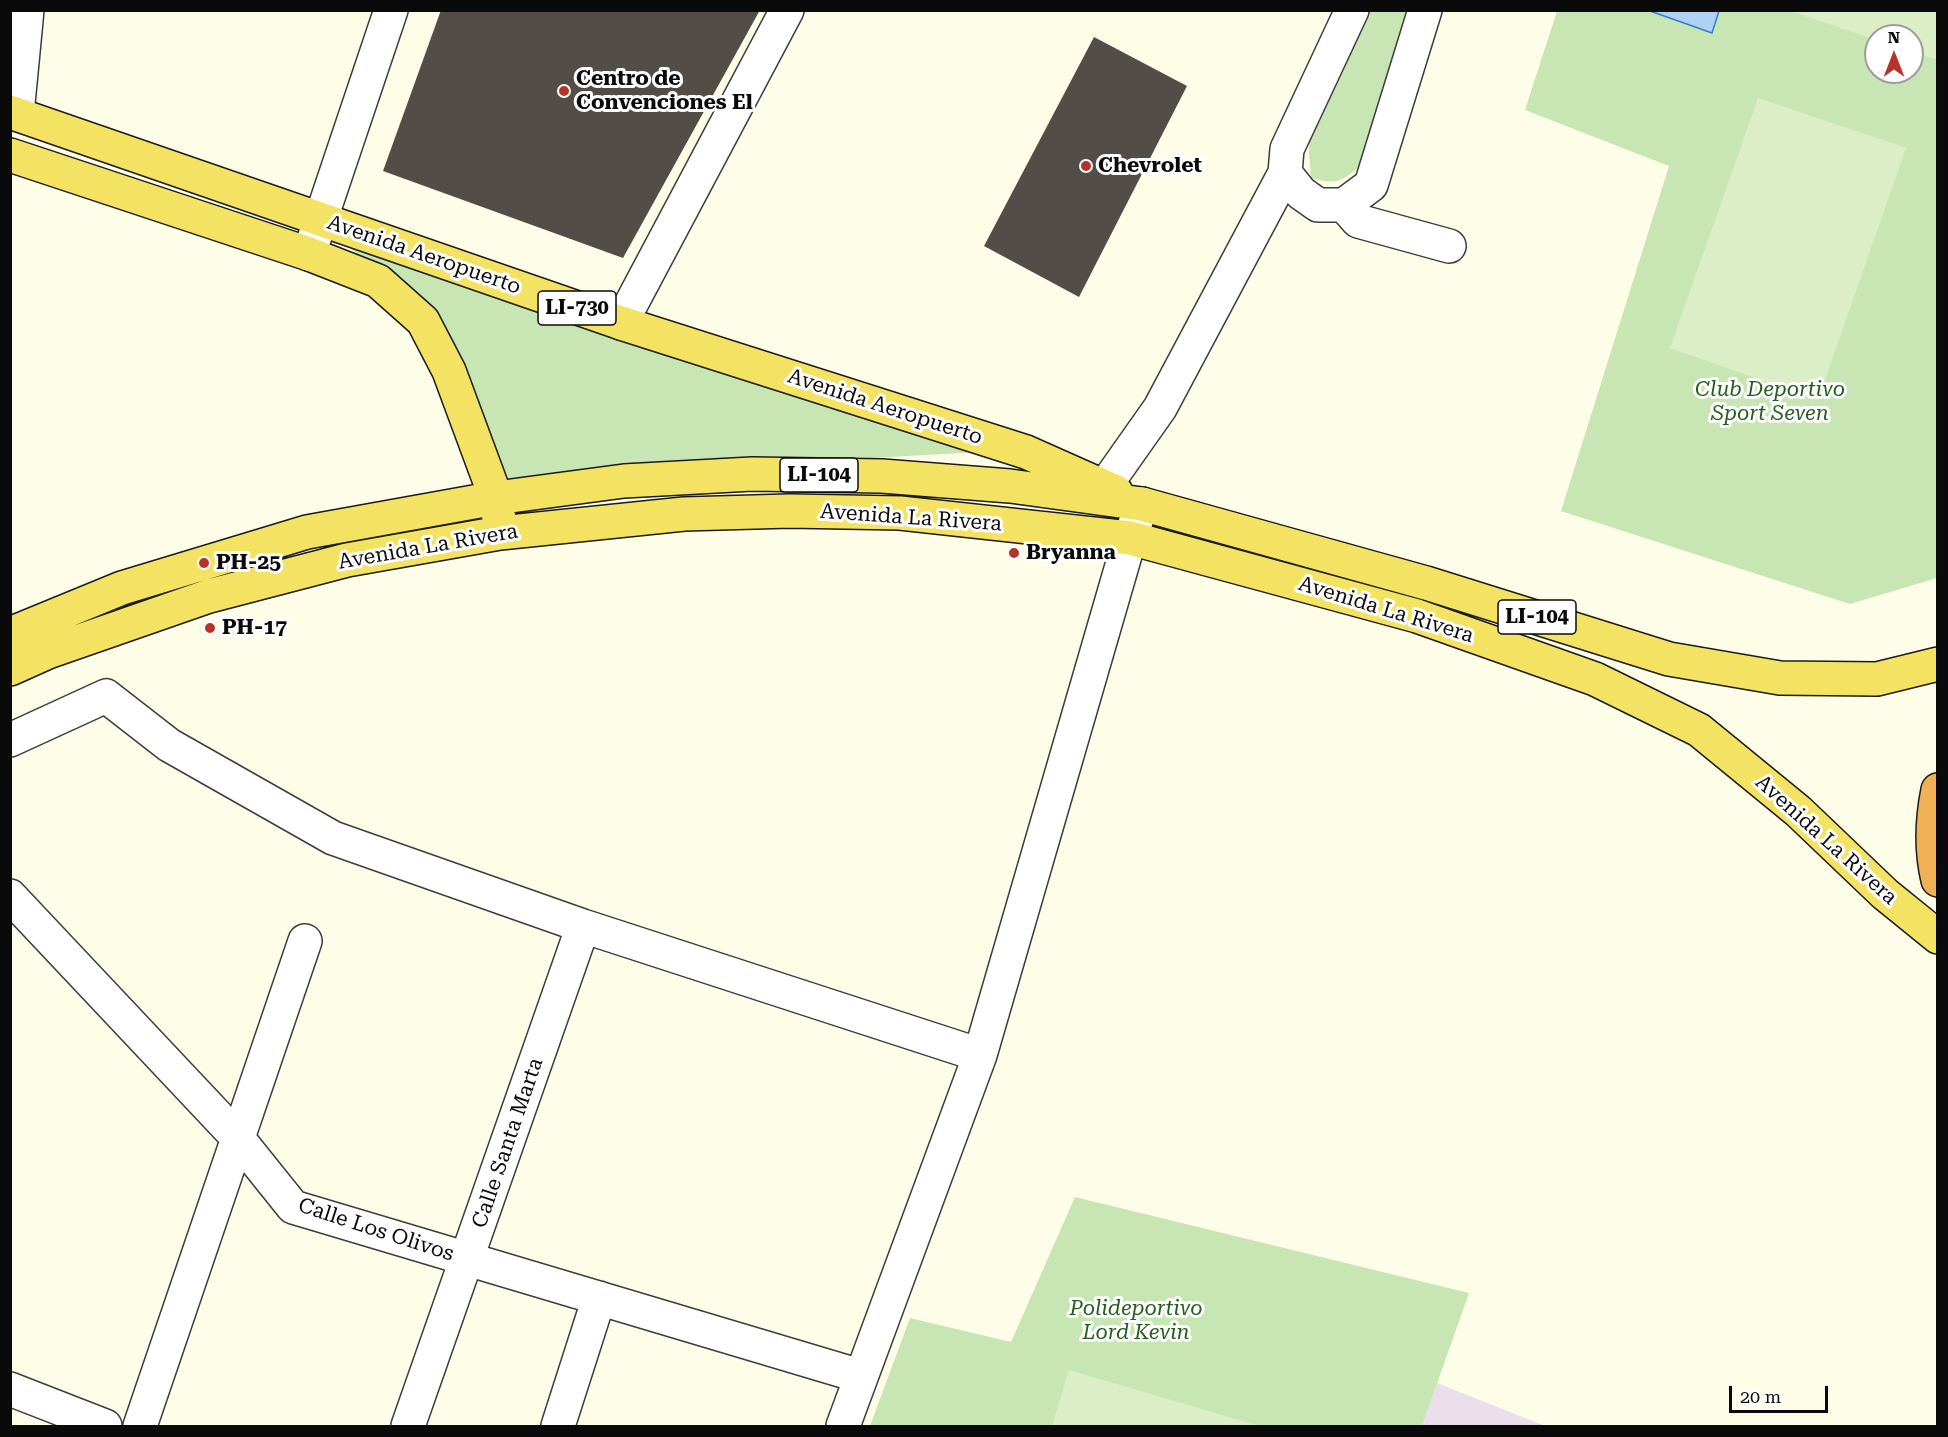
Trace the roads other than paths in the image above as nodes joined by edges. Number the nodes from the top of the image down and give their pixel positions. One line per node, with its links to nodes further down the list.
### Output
1 (27, 10): 6 (street)
2 (391, 10): 10 (street)
3 (787, 10): 13 (street)
4 (1352, 10): 8 (street)
5 (1425, 10): 9 (street)
6 (14, 113): 10 (main road, Avenida Aeropuerto / LI-730)
7 (10, 155): 12 (main road, Avenida Aeropuerto)
8 (1285, 173): 9 (street); 14 (street)
9 (1344, 205): 11 (street)
10 (323, 220): 12 (street); 13 (main road, Avenida Aeropuerto / LI-730)
11 (1449, 246)
12 (309, 254): 15 (main road, Avenida Aeropuerto)
13 (621, 323): 14 (main road, Avenida Aeropuerto / LI-730)
14 (1105, 486): 16 (main road, Avenida Aeropuerto / LI-730)
15 (496, 498): 16 (main road, Avenida La Rivera / LI-104); 17 (main road, Avenida Aeropuerto); 19 (main road, Avenida La Rivera / LI-104)
16 (1142, 504): 18 (street); 20 (main road, Avenida La Rivera / LI-104)
17 (500, 532): 18 (main road, Avenida La Rivera / LI-104); 21 (main road, Avenida La Rivera / LI-104)
18 (1130, 538): 27 (main road, Avenida La Rivera / LI-104); 29 (street)
19 (10, 634)
20 (1938, 664)
21 (10, 669)
22 (10, 740): 26 (street)
23 (1938, 790): 24 (highway)
24 (1938, 880)
25 (10, 896): 30 (street, Calle Los Olivos)
26 (583, 926): 29 (street); 31 (street, Calle Santa Marta)
27 (1938, 937)
28 (305, 941): 30 (street)
29 (980, 1055): 33 (street)
30 (236, 1136): 31 (street, Calle Los Olivos); 36 (street)
31 (468, 1259): 32 (street, Calle Los Olivos); 37 (street, Calle Santa Marta)
32 (599, 1298): 33 (street, Calle Los Olivos); 38 (street)
33 (860, 1376): 39 (street)
34 (10, 1389): 35 (street)
35 (105, 1426)
36 (140, 1426)
37 (408, 1426)
38 (558, 1426)
39 (843, 1426)

